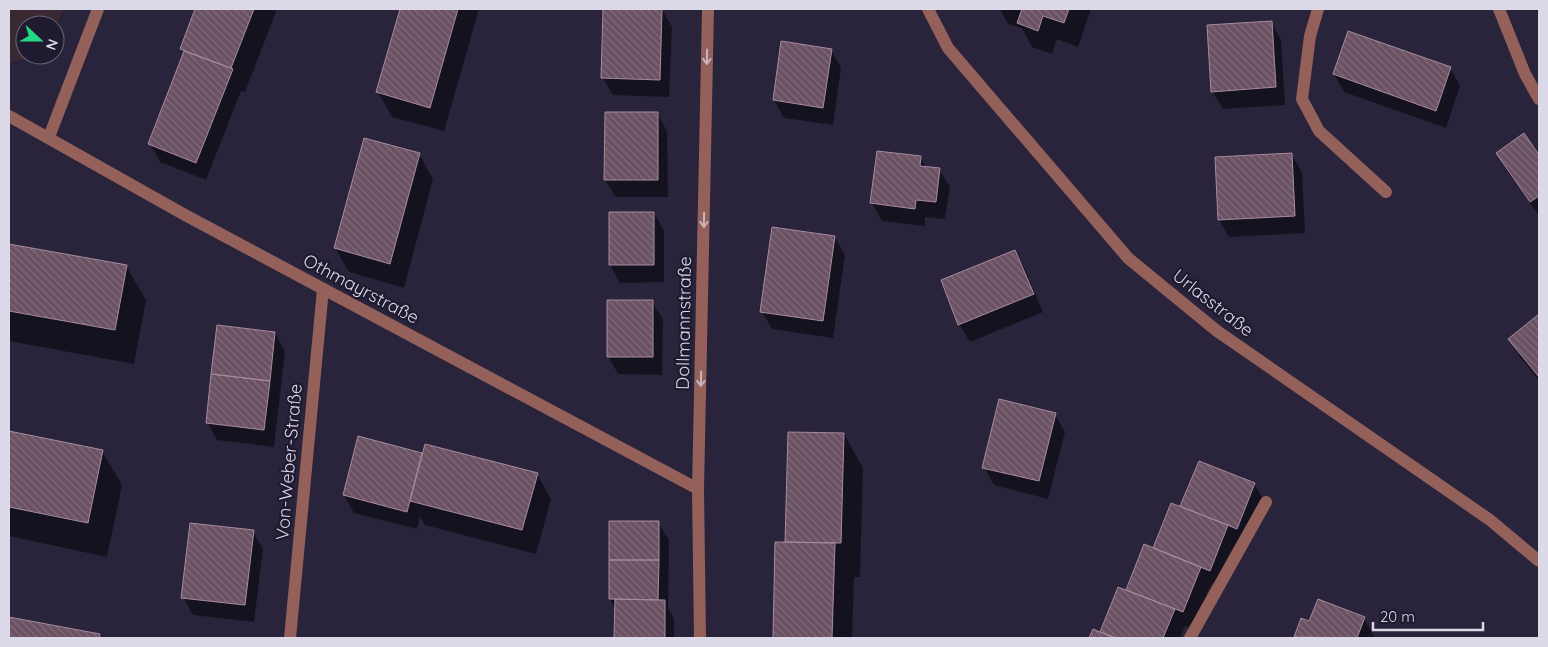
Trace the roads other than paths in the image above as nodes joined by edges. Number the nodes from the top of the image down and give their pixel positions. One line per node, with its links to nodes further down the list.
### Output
1 (98, 9): 8 (street)
2 (708, 9): 11 (street, Dollmannstraße, one-way to 11)
3 (928, 9): 13 (street, Urlasstraße)
4 (1318, 9): 9 (street)
5 (1499, 9): 6 (street)
6 (1539, 99)
7 (9, 116): 8 (street, Othmayrstraße)
8 (49, 137): 10 (street, Othmayrstraße)
9 (1386, 192)
10 (323, 289): 11 (street, Othmayrstraße); 14 (street, Von-Weber-Straße)
11 (698, 489): 15 (street, Dollmannstraße)
12 (1266, 502): 16 (street)
13 (1539, 561)
14 (290, 638)
15 (700, 638)
16 (1190, 638)

